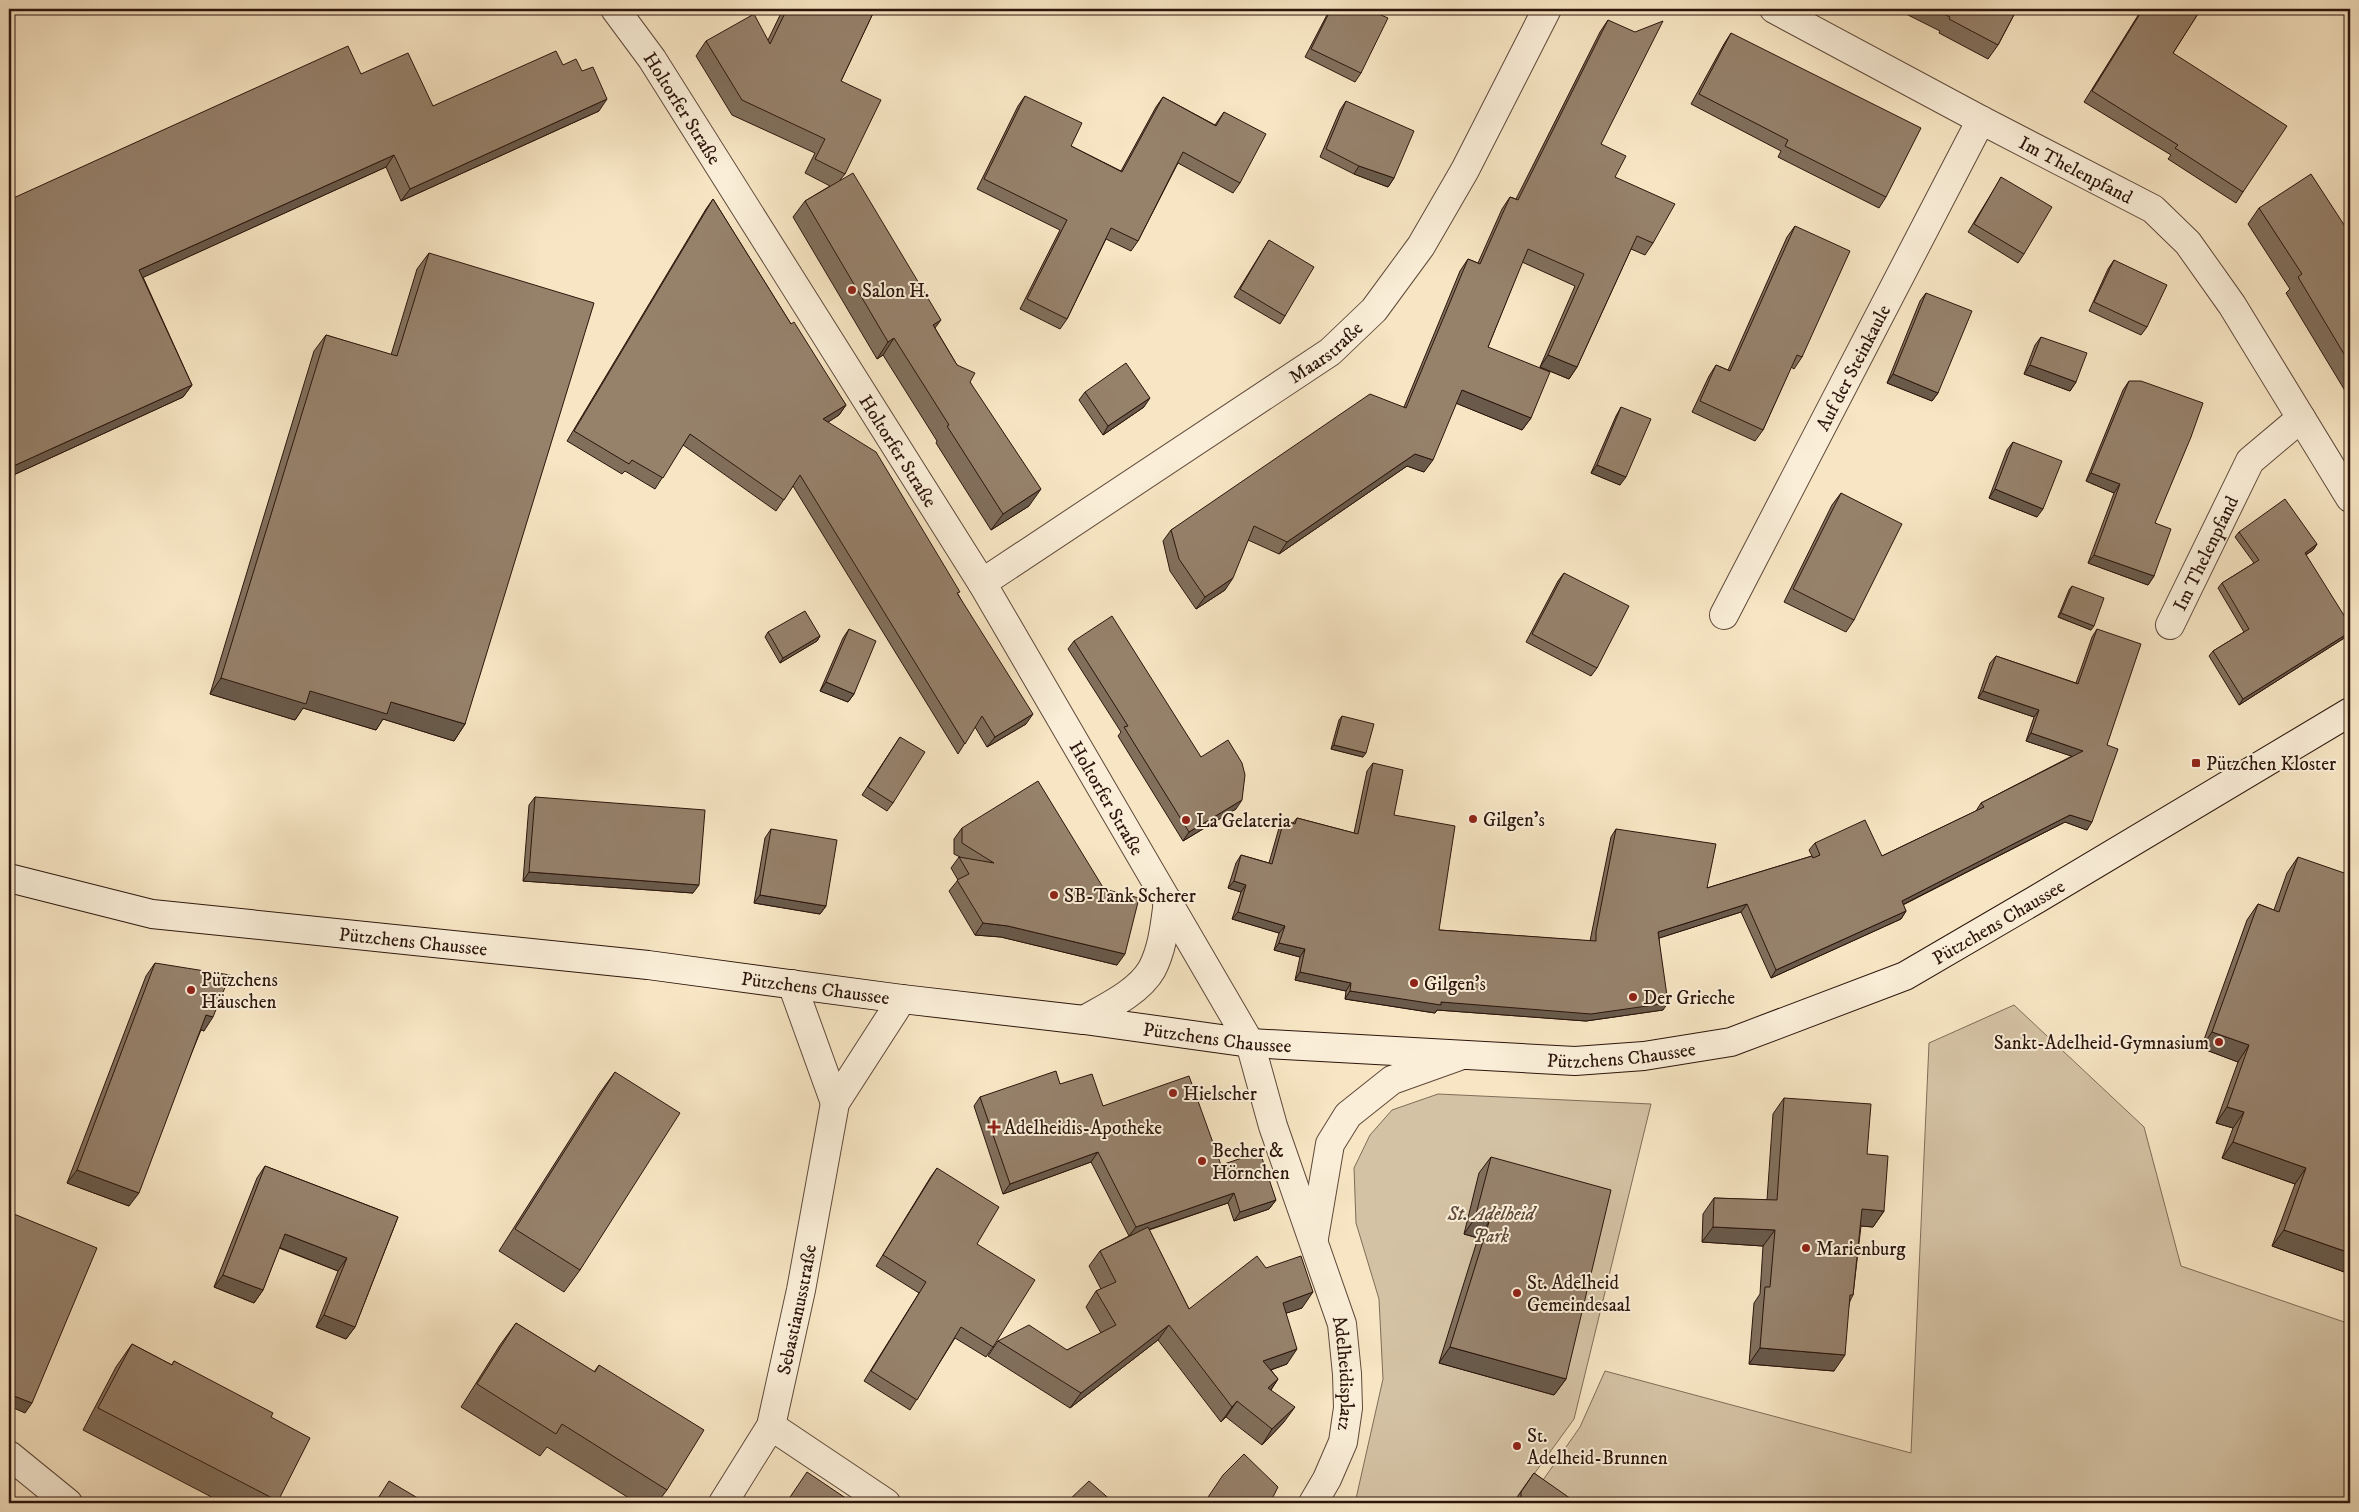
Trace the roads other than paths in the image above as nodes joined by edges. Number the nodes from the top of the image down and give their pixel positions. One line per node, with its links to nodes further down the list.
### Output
1 (615, 9): 7 (street, Holtorfer Straße)
2 (1548, 9): 7 (street, Maarstraße)
3 (1774, 9): 4 (street, Im Thelenpfand)
4 (1981, 120): 5 (street, Im Thelenpfand); 8 (street, Auf der Steinkaule)
5 (2301, 418): 6 (street, Im Thelenpfand); 9 (street, Im Thelenpfand)
6 (2350, 498)
7 (982, 583): 12 (street, Holtorfer Straße)
8 (1724, 615)
9 (2170, 625)
10 (2350, 712): 17 (street, Pützchens Chaussee)
11 (9, 878): 13 (street, Pützchens Chaussee)
12 (1168, 900): 15 (street); 16 (street, Holtorfer Straße)
13 (792, 984): 14 (street, Pützchens Chaussee); 18 (street, Sebastianusstraße)
14 (902, 1000): 15 (street, Pützchens Chaussee); 18 (street, Sebastianusstraße)
15 (1084, 1020): 16 (street, Pützchens Chaussee)
16 (1250, 1043): 17 (street, Pützchens Chaussee); 19 (street, Adelheidisplatz)
17 (1462, 1055): 19 (street, Adelheidisplatz)
18 (834, 1103): 20 (street, Sebastianusstraße)
19 (1314, 1240): 25 (street, Adelheidisplatz)
20 (771, 1426): 23 (street, Sebastianusstraße); 24 (street)
21 (9, 1455): 22 (street)
22 (68, 1503)
23 (722, 1503)
24 (886, 1503)
25 (1313, 1503)

